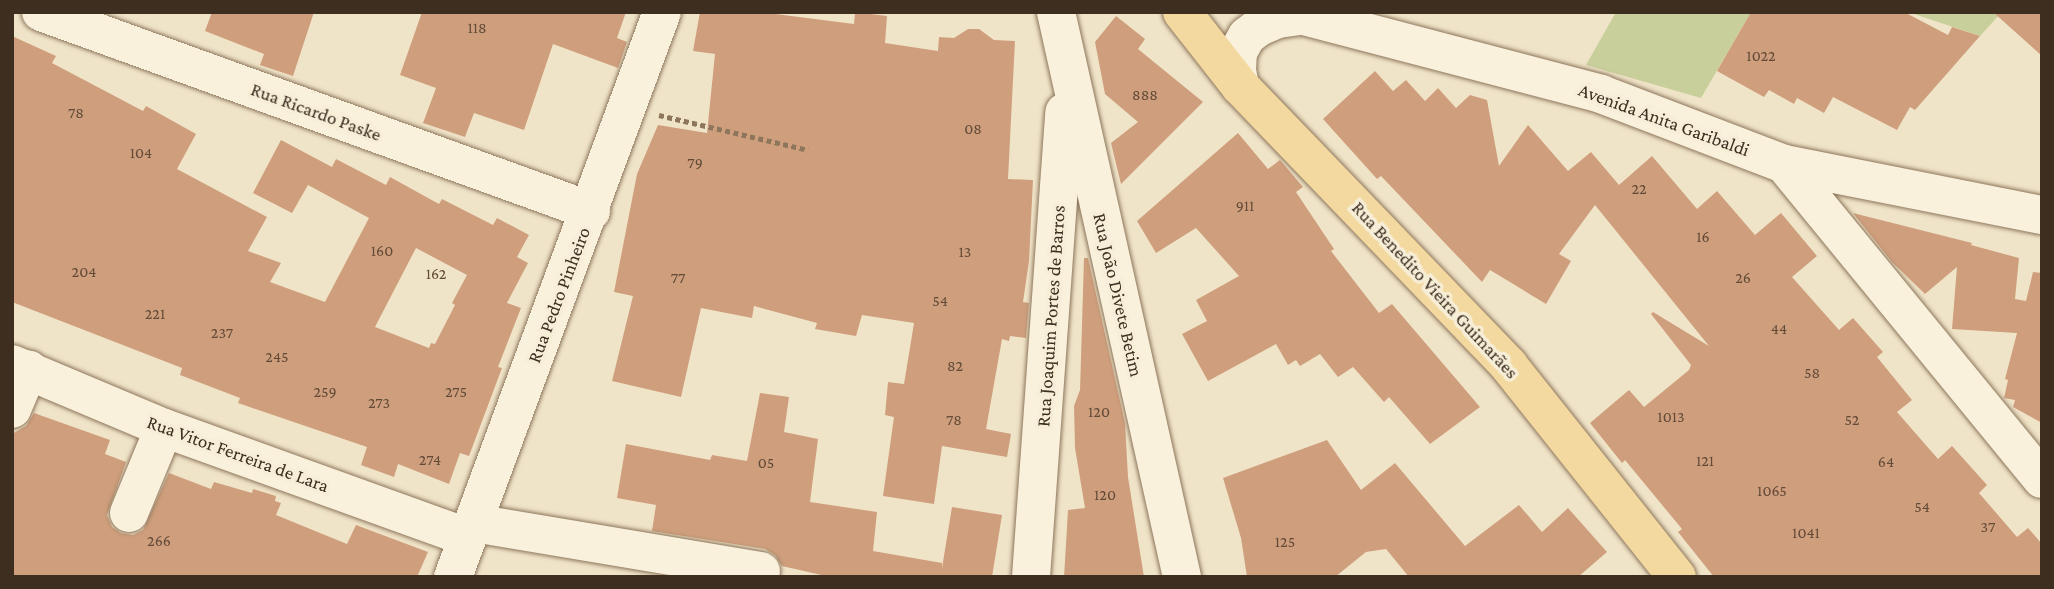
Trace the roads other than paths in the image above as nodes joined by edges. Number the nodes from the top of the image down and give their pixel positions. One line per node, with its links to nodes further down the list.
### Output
1 (41, 12): 9 (street, Rua Ricardo Paske)
2 (662, 12): 9 (street, Rua Pedro Pinheiro)
3 (1056, 12): 6 (street, Rua João Divete Betim)
4 (1182, 12): 7 (main road, Rua Benedito Vieira Guimarães)
5 (1297, 14): 7 (street); 8 (street, Avenida Anita Garibaldi)
6 (1063, 54): 19 (street, Rua Joaquim Portes de Barros); 20 (street, Rua João Divete Betim)
7 (1240, 86): 21 (main road, Rua Benedito Vieira Guimarães)
8 (1784, 163): 10 (street, Avenida Anita Garibaldi); 14 (street)
9 (591, 211): 16 (street, Rua Pedro Pinheiro)
10 (2042, 215)
11 (20, 367): 12 (street); 13 (street, Rua Vitor Ferreira de Lara)
12 (12, 409)
13 (164, 428): 15 (street); 16 (street, Rua Vitor Ferreira de Lara)
14 (2042, 479)
15 (129, 513)
16 (470, 530): 17 (street, Rua Vitor Ferreira de Lara); 18 (street, Rua Pedro Pinheiro)
17 (761, 571)
18 (453, 577)
19 (1031, 577)
20 (1182, 577)
21 (1677, 577)

